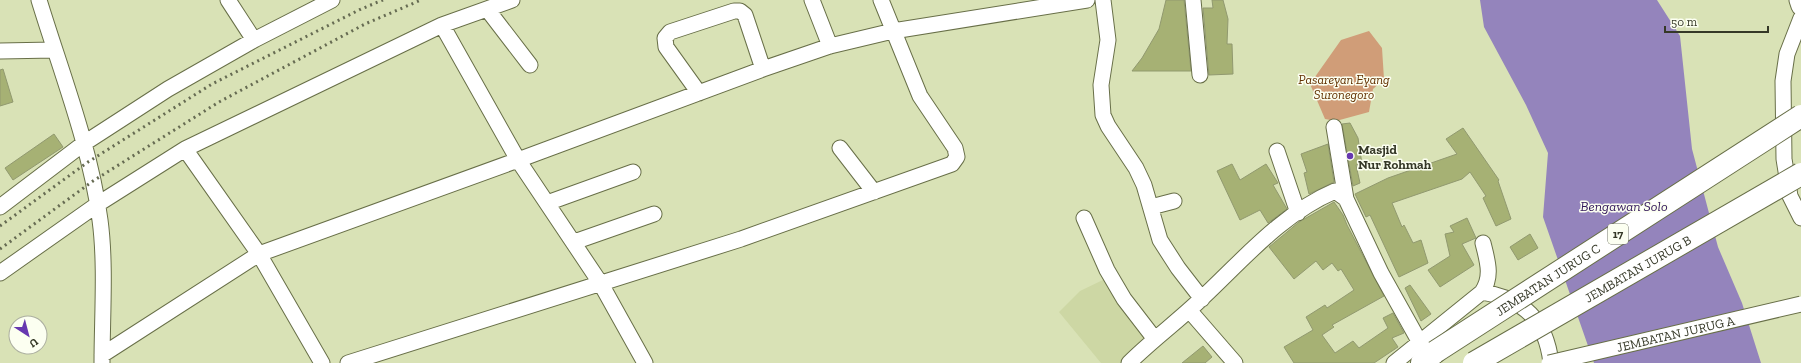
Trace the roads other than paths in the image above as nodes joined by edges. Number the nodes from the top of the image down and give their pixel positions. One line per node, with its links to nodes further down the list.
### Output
1 (39, 0): 19 (street)
2 (228, 0): 17 (street)
3 (512, 0): 13 (street)
4 (812, 0): 18 (street)
5 (882, 0): 16 (street)
6 (1103, 0): 40 (street)
7 (1193, 0): 23 (street)
8 (1799, 0): 12 (main road)
9 (329, 1): 17 (street)
10 (1079, 1): 11 (street)
11 (1044, 3): 16 (street)
12 (1801, 6)
13 (487, 9): 15 (street); 21 (street)
14 (1801, 18): 44 (street)
15 (442, 25): 29 (street); 31 (street)
16 (893, 31): 18 (street); 34 (street)
17 (254, 40): 27 (street)
18 (830, 46): 22 (street)
19 (54, 50): 20 (street); 27 (street)
20 (0, 51)
21 (530, 65)
22 (763, 68): 24 (street); 24 (street)
23 (1200, 75)
24 (699, 93): 31 (street)
25 (1801, 116): 55 (highway, JEMBATAN JURUG C / 17, bridge)
26 (1334, 127): 35 (street)
27 (84, 144): 38 (street); 39 (street)
28 (840, 148): 34 (street)
29 (184, 149): 38 (street); 47 (street)
30 (1277, 151): 41 (street)
31 (518, 160): 37 (street); 47 (street)
32 (633, 172): 37 (street)
33 (1801, 174): 63 (highway, JEMBATAN JURUG B, bridge)
34 (874, 192): 49 (street)
35 (1346, 199): 41 (street); 55 (street)
36 (1174, 201): 40 (street)
37 (547, 203): 45 (street)
38 (98, 204): 48 (street); 56 (street)
39 (0, 207)
40 (1151, 207): 51 (street)
41 (1298, 213): 51 (street)
42 (654, 214): 45 (street)
43 (1084, 218): 54 (street)
44 (1801, 218)
45 (574, 242): 49 (street)
46 (1483, 243): 50 (street)
47 (259, 254): 56 (street); 57 (street)
48 (0, 273)
49 (601, 284): 58 (street); 59 (street)
50 (1482, 292): 55 (street); 64 (street)
51 (1202, 298): 53 (street)
52 (1801, 304): 64 (street, JEMBATAN JURUG A, bridge)
53 (1189, 310): 54 (street); 61 (street)
54 (1154, 338): 60 (street)
55 (1426, 352): 62 (street)
56 (102, 359)
57 (322, 363)
58 (348, 363)
59 (645, 363)
60 (1130, 363)
61 (1235, 363)
62 (1394, 363)
63 (1474, 363)
64 (1550, 363)

